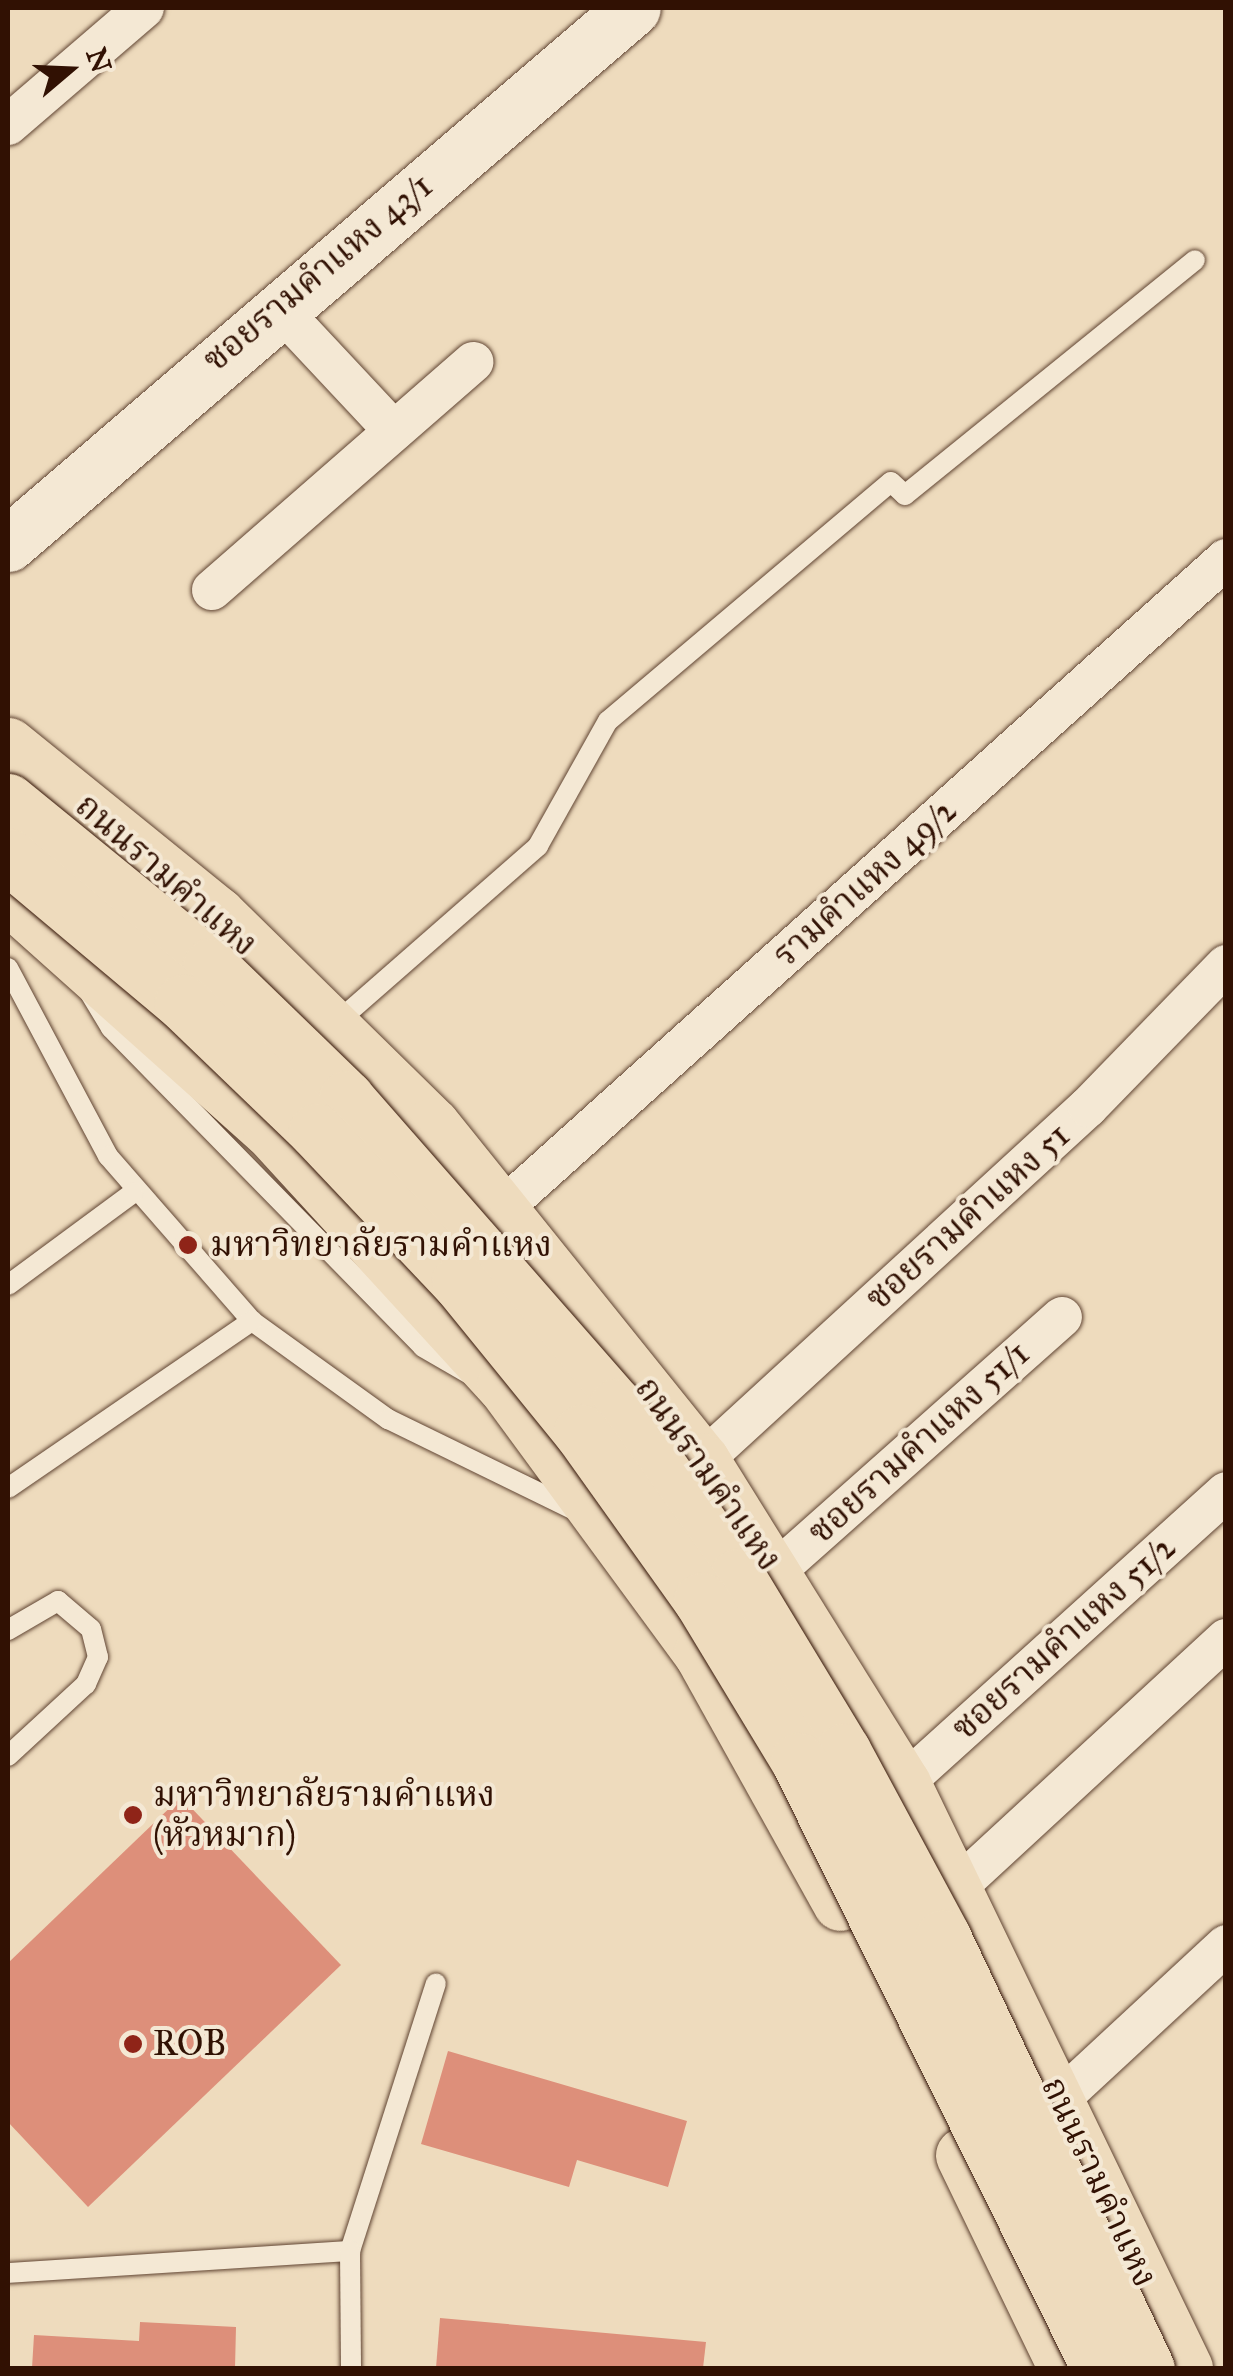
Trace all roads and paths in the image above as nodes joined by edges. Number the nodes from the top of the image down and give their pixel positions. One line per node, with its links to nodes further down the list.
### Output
1 (144, 8): 3 (street)
2 (633, 8): 5 (street, ซอยรามคำแหง 43/1)
3 (8, 125)
4 (1196, 260): 17 (lane)
5 (277, 306): 7 (street); 8 (street, ซอยรามคำแหง 43/1)
6 (473, 362): 7 (street)
7 (394, 431): 10 (street)
8 (8, 544)
9 (1226, 559): 19 (street, รามคำแหง 49/2)
10 (212, 590)
11 (8, 745): 17 (main road, ถนนรามคำแหง)
12 (8, 800): 48 (main road, ถนนรามคำแหง, bridge)
13 (8, 856): 47 (main road, bridge)
14 (8, 896): 26 (main road)
15 (1226, 965): 23 (street, ซอยรามคำแหง 51)
16 (8, 968): 18 (lane)
17 (334, 1026): 19 (main road, ถนนรามคำแหง)
18 (133, 1193): 20 (lane); 22 (lane)
19 (504, 1207): 23 (main road, ถนนรามคำแหง)
20 (8, 1285)
21 (1062, 1317): 27 (street, ซอยรามคำแหง 51/1)
22 (252, 1321): 24 (lane); 26 (lane)
23 (702, 1461): 27 (main road, ถนนรามคำแหง)
24 (8, 1488)
25 (1226, 1492): 31 (street, ซอยรามคำแหง 51/2)
26 (616, 1528): 33 (main road)
27 (777, 1570): 31 (main road, ถนนรามคำแหง)
28 (8, 1630): 30 (lane)
29 (1226, 1639): 32 (street)
30 (8, 1756)
31 (903, 1784): 32 (main road, ถนนรามคำแหง)
32 (951, 1878): 33 (main road); 35 (main road, ถนนรามคำแหง)
33 (851, 1924): 37 (main road)
34 (1226, 1945): 38 (street)
35 (998, 1970): 37 (main road); 38 (main road, ถนนรามคำแหง)
36 (436, 1983): 41 (lane)
37 (906, 2029): 40 (main road)
38 (1061, 2098): 39 (main road, ถนนรามคำแหง)
39 (1092, 2165): 40 (main road); 42 (main road, ถนนรามคำแหง)
40 (994, 2218): 44 (main road)
41 (350, 2251): 43 (lane); 45 (lane)
42 (1136, 2260): 44 (main road); 49 (main road, ถนนรามคำแหง)
43 (8, 2273)
44 (1039, 2313): 46 (main road)
45 (351, 2368)
46 (1066, 2368)
47 (1099, 2368)
48 (1147, 2368)
49 (1185, 2368)

